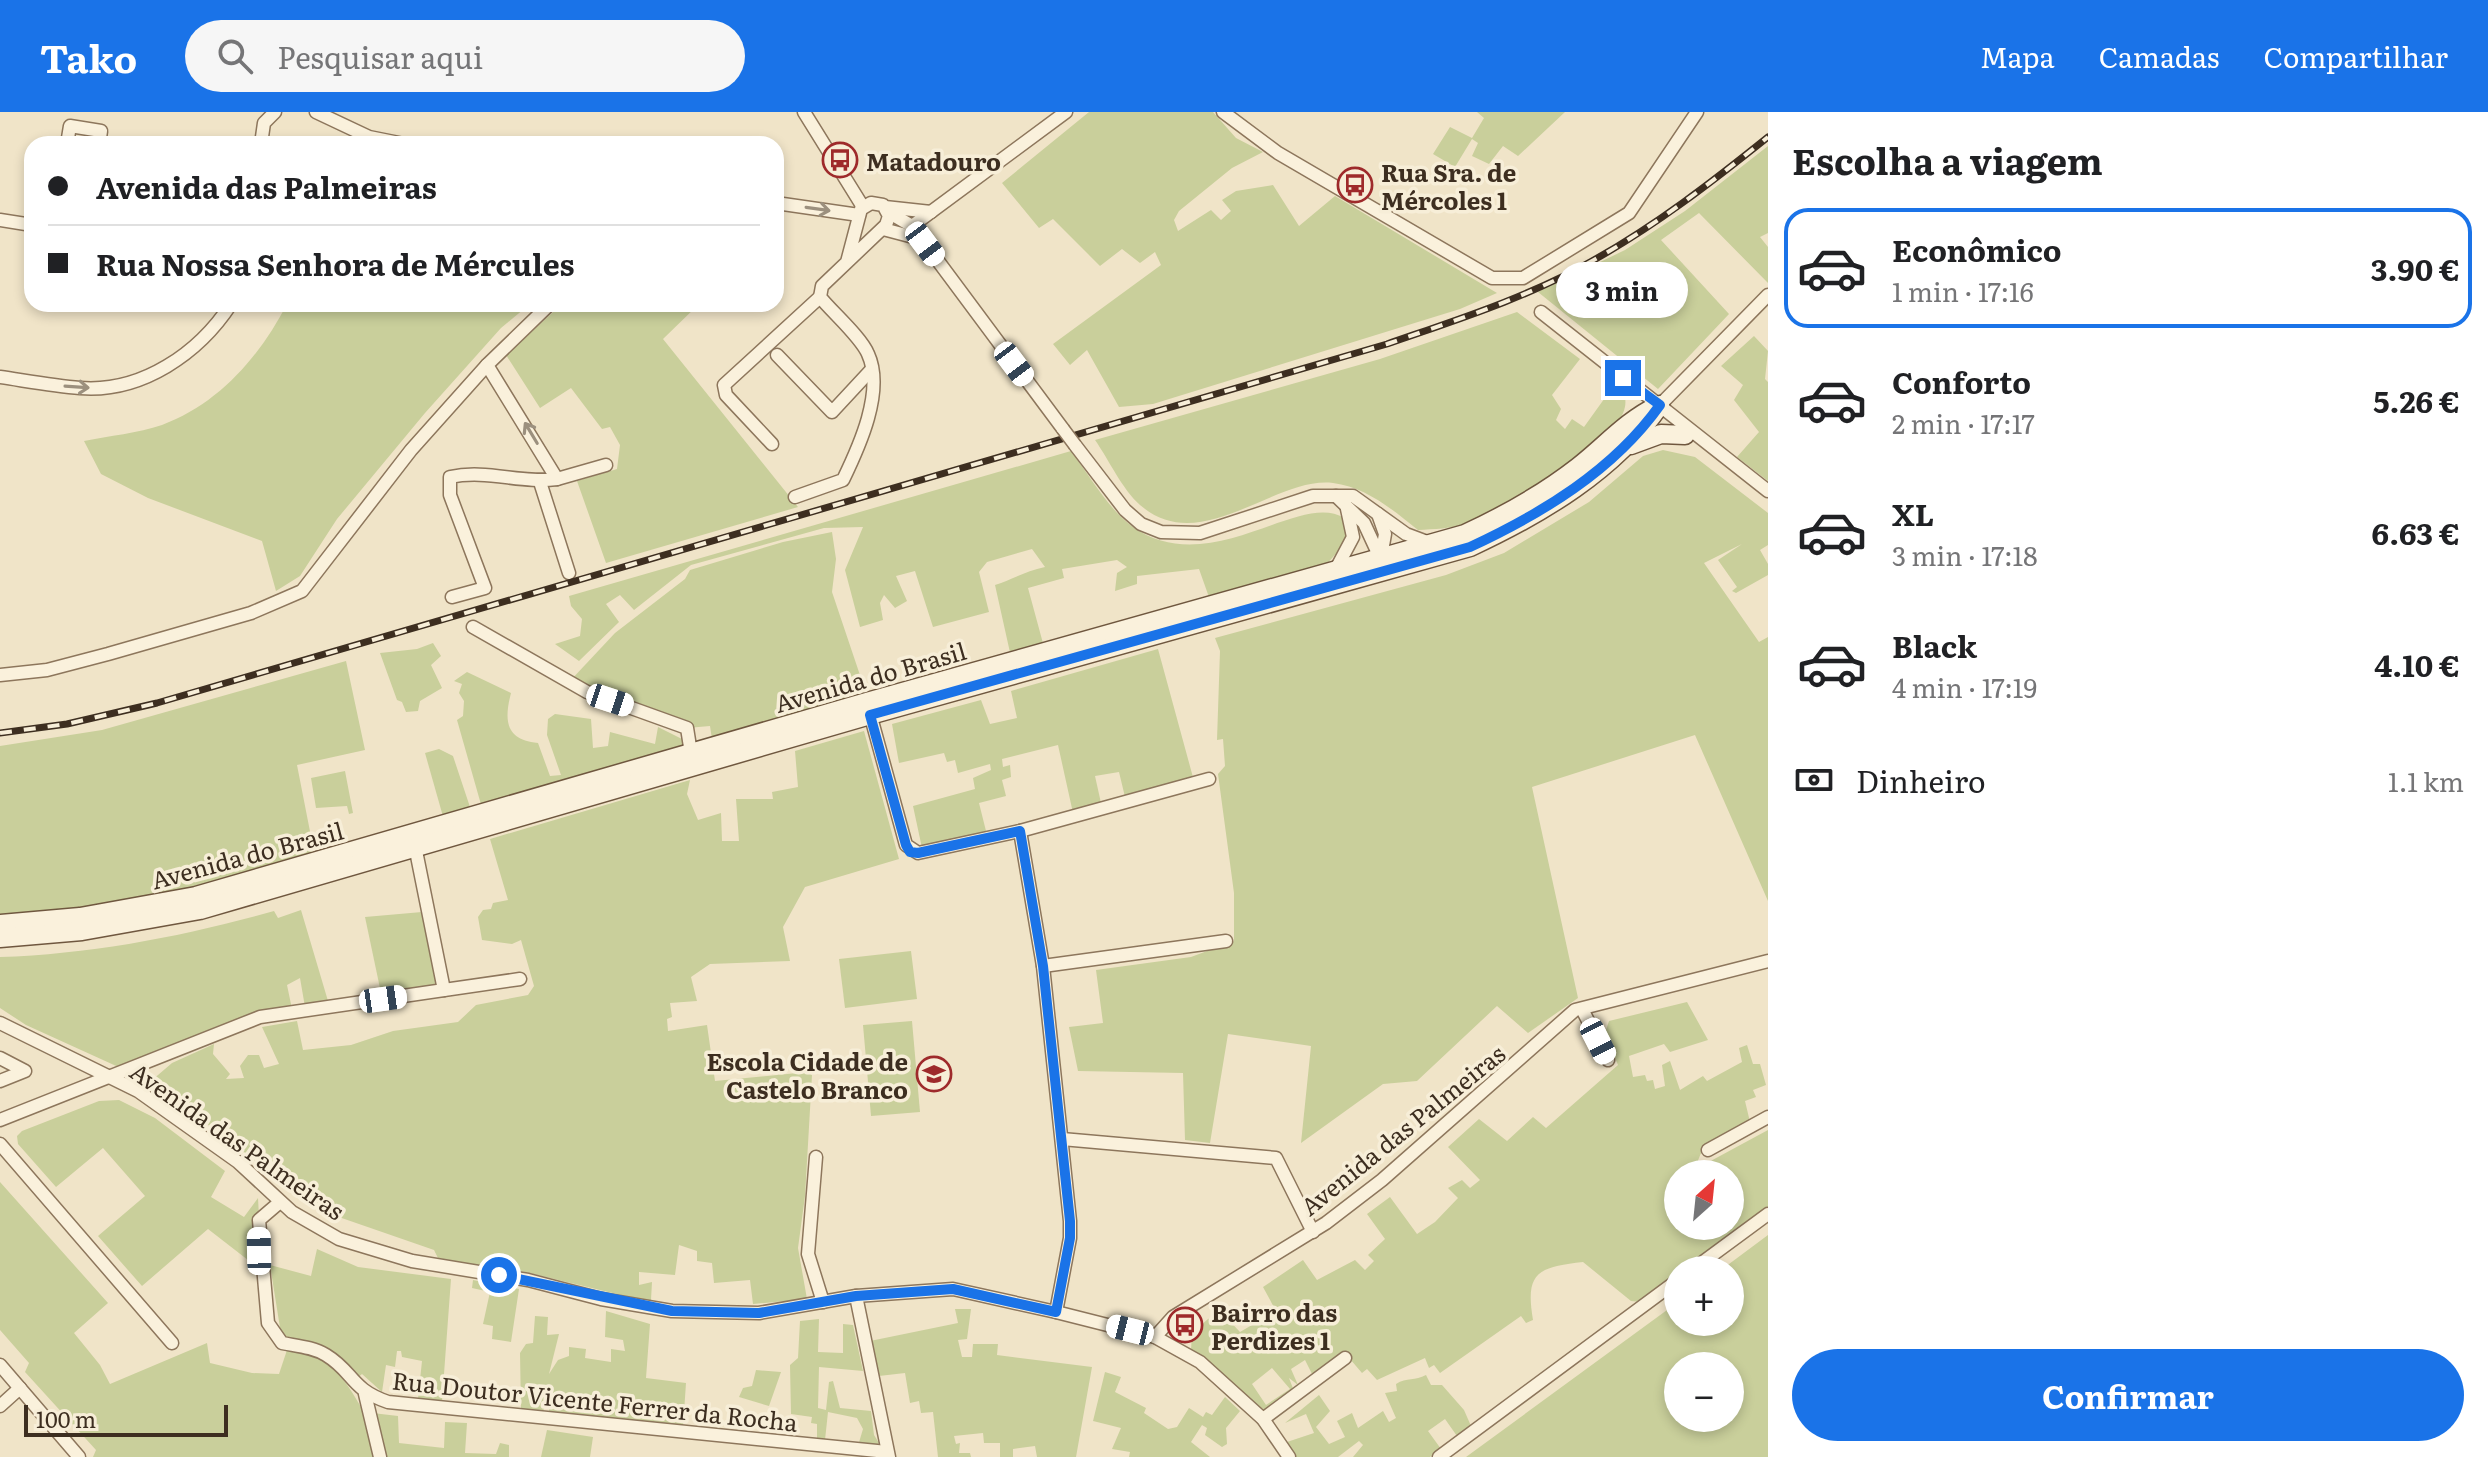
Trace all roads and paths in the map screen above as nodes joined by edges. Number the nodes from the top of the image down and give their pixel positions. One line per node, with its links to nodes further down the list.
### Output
1 (71, 112): 8 (street)
2 (275, 112): 11 (street)
3 (316, 112): 12 (street)
4 (803, 112): 16 (street)
5 (1066, 112): 15 (street)
6 (1223, 112): 7 (street)
7 (1697, 112)
8 (70, 126): 9 (street); 10 (street)
9 (68, 136)
10 (100, 136)
11 (262, 136)
12 (367, 136)
13 (784, 204): 16 (street, one-way to 16)
14 (886, 210): 15 (street); 16 (street); 19 (street); 20 (street)
15 (931, 212): 19 (street)
16 (861, 214): 20 (street); 22 (street)
17 (0, 220): 18 (street)
18 (24, 224)
19 (912, 226): 21 (street)
20 (881, 230): 21 (street); 22 (street)
21 (921, 239): 41 (street, bridge)
22 (847, 262): 24 (street)
23 (1768, 295): 32 (street)
24 (820, 297): 30 (street); 34 (street)
25 (226, 312): 31 (street, one-way to 25)
26 (542, 312): 29 (street)
27 (1541, 312): 32 (street)
28 (777, 355): 30 (street)
29 (487, 365): 38 (street, one-way to 29); 51 (street)
30 (871, 370): 42 (street)
31 (0, 377)
32 (1660, 405): 33 (street); 35 (main road, Avenida do Brasil); 36 (street); 45 (main road, Avenida do Brasil)
33 (1685, 435): 35 (main road, Avenida do Brasil); 36 (street)
34 (772, 444)
35 (1621, 450): 46 (main road, Avenida do Brasil)
36 (1719, 452): 40 (street)
37 (606, 465): 38 (street)
38 (557, 479): 39 (street)
39 (540, 482): 48 (street); 49 (street)
40 (1768, 491)
41 (1336, 496): 43 (street); 44 (street)
42 (795, 497)
43 (1347, 509): 46 (street); 47 (street)
44 (1377, 513): 45 (street); 46 (street)
45 (1430, 543): 46 (main road, Avenida do Brasil)
46 (1383, 564): 47 (main road, Avenida do Brasil); 52 (main road, Avenida do Brasil)
47 (1335, 570): 52 (main road, Avenida do Brasil)
48 (569, 573)
49 (452, 597)
50 (473, 627): 53 (street)
51 (0, 675)
52 (868, 708): 53 (main road, Avenida do Brasil); 55 (street); 56 (main road, Avenida do Brasil)
53 (691, 753): 56 (main road, Avenida do Brasil)
54 (1209, 779): 55 (street)
55 (1020, 831): 61 (street)
56 (414, 840): 57 (main road, Avenida do Brasil); 58 (main road, Avenida do Brasil); 63 (street)
57 (0, 924)
58 (0, 938)
59 (1226, 941): 61 (street)
60 (1768, 961): 64 (street, Avenida das Palmeiras)
61 (1043, 966): 72 (street)
62 (520, 979): 63 (street)
63 (444, 990): 68 (street)
64 (1582, 1009): 67 (street); 78 (street, Avenida das Palmeiras)
65 (0, 1023): 68 (street, Avenida das Palmeiras)
66 (0, 1058): 69 (street)
67 (1608, 1060)
68 (111, 1077): 71 (street); 76 (street, Avenida das Palmeiras)
69 (0, 1081)
70 (1768, 1117): 74 (street)
71 (0, 1120)
72 (1062, 1139): 78 (street); 83 (street)
73 (0, 1144): 85 (street)
74 (1708, 1150)
75 (816, 1157): 82 (street)
76 (280, 1202): 82 (street, Avenida das Palmeiras); 89 (street, Rua Doutor Vicente Ferrer da Rocha)
77 (1768, 1214): 79 (street)
78 (1313, 1232): 84 (street, Avenida das Palmeiras)
79 (1711, 1256)
80 (1664, 1290): 96 (street)
81 (856, 1296): 82 (street, Avenida das Palmeiras); 83 (street, Avenida das Palmeiras); 92 (street)
82 (823, 1302)
83 (1056, 1312): 84 (street, Avenida das Palmeiras)
84 (1155, 1337): 91 (street)
85 (172, 1343)
86 (1345, 1358): 91 (street)
87 (0, 1365): 88 (street)
88 (20, 1388): 90 (street); 93 (street)
89 (365, 1394): 92 (street, Rua Doutor Vicente Ferrer da Rocha); 94 (street)
90 (0, 1406)
91 (1263, 1419): 95 (street)
92 (888, 1455)
93 (79, 1457)
94 (380, 1457)
95 (1289, 1457)
96 (1439, 1457)

